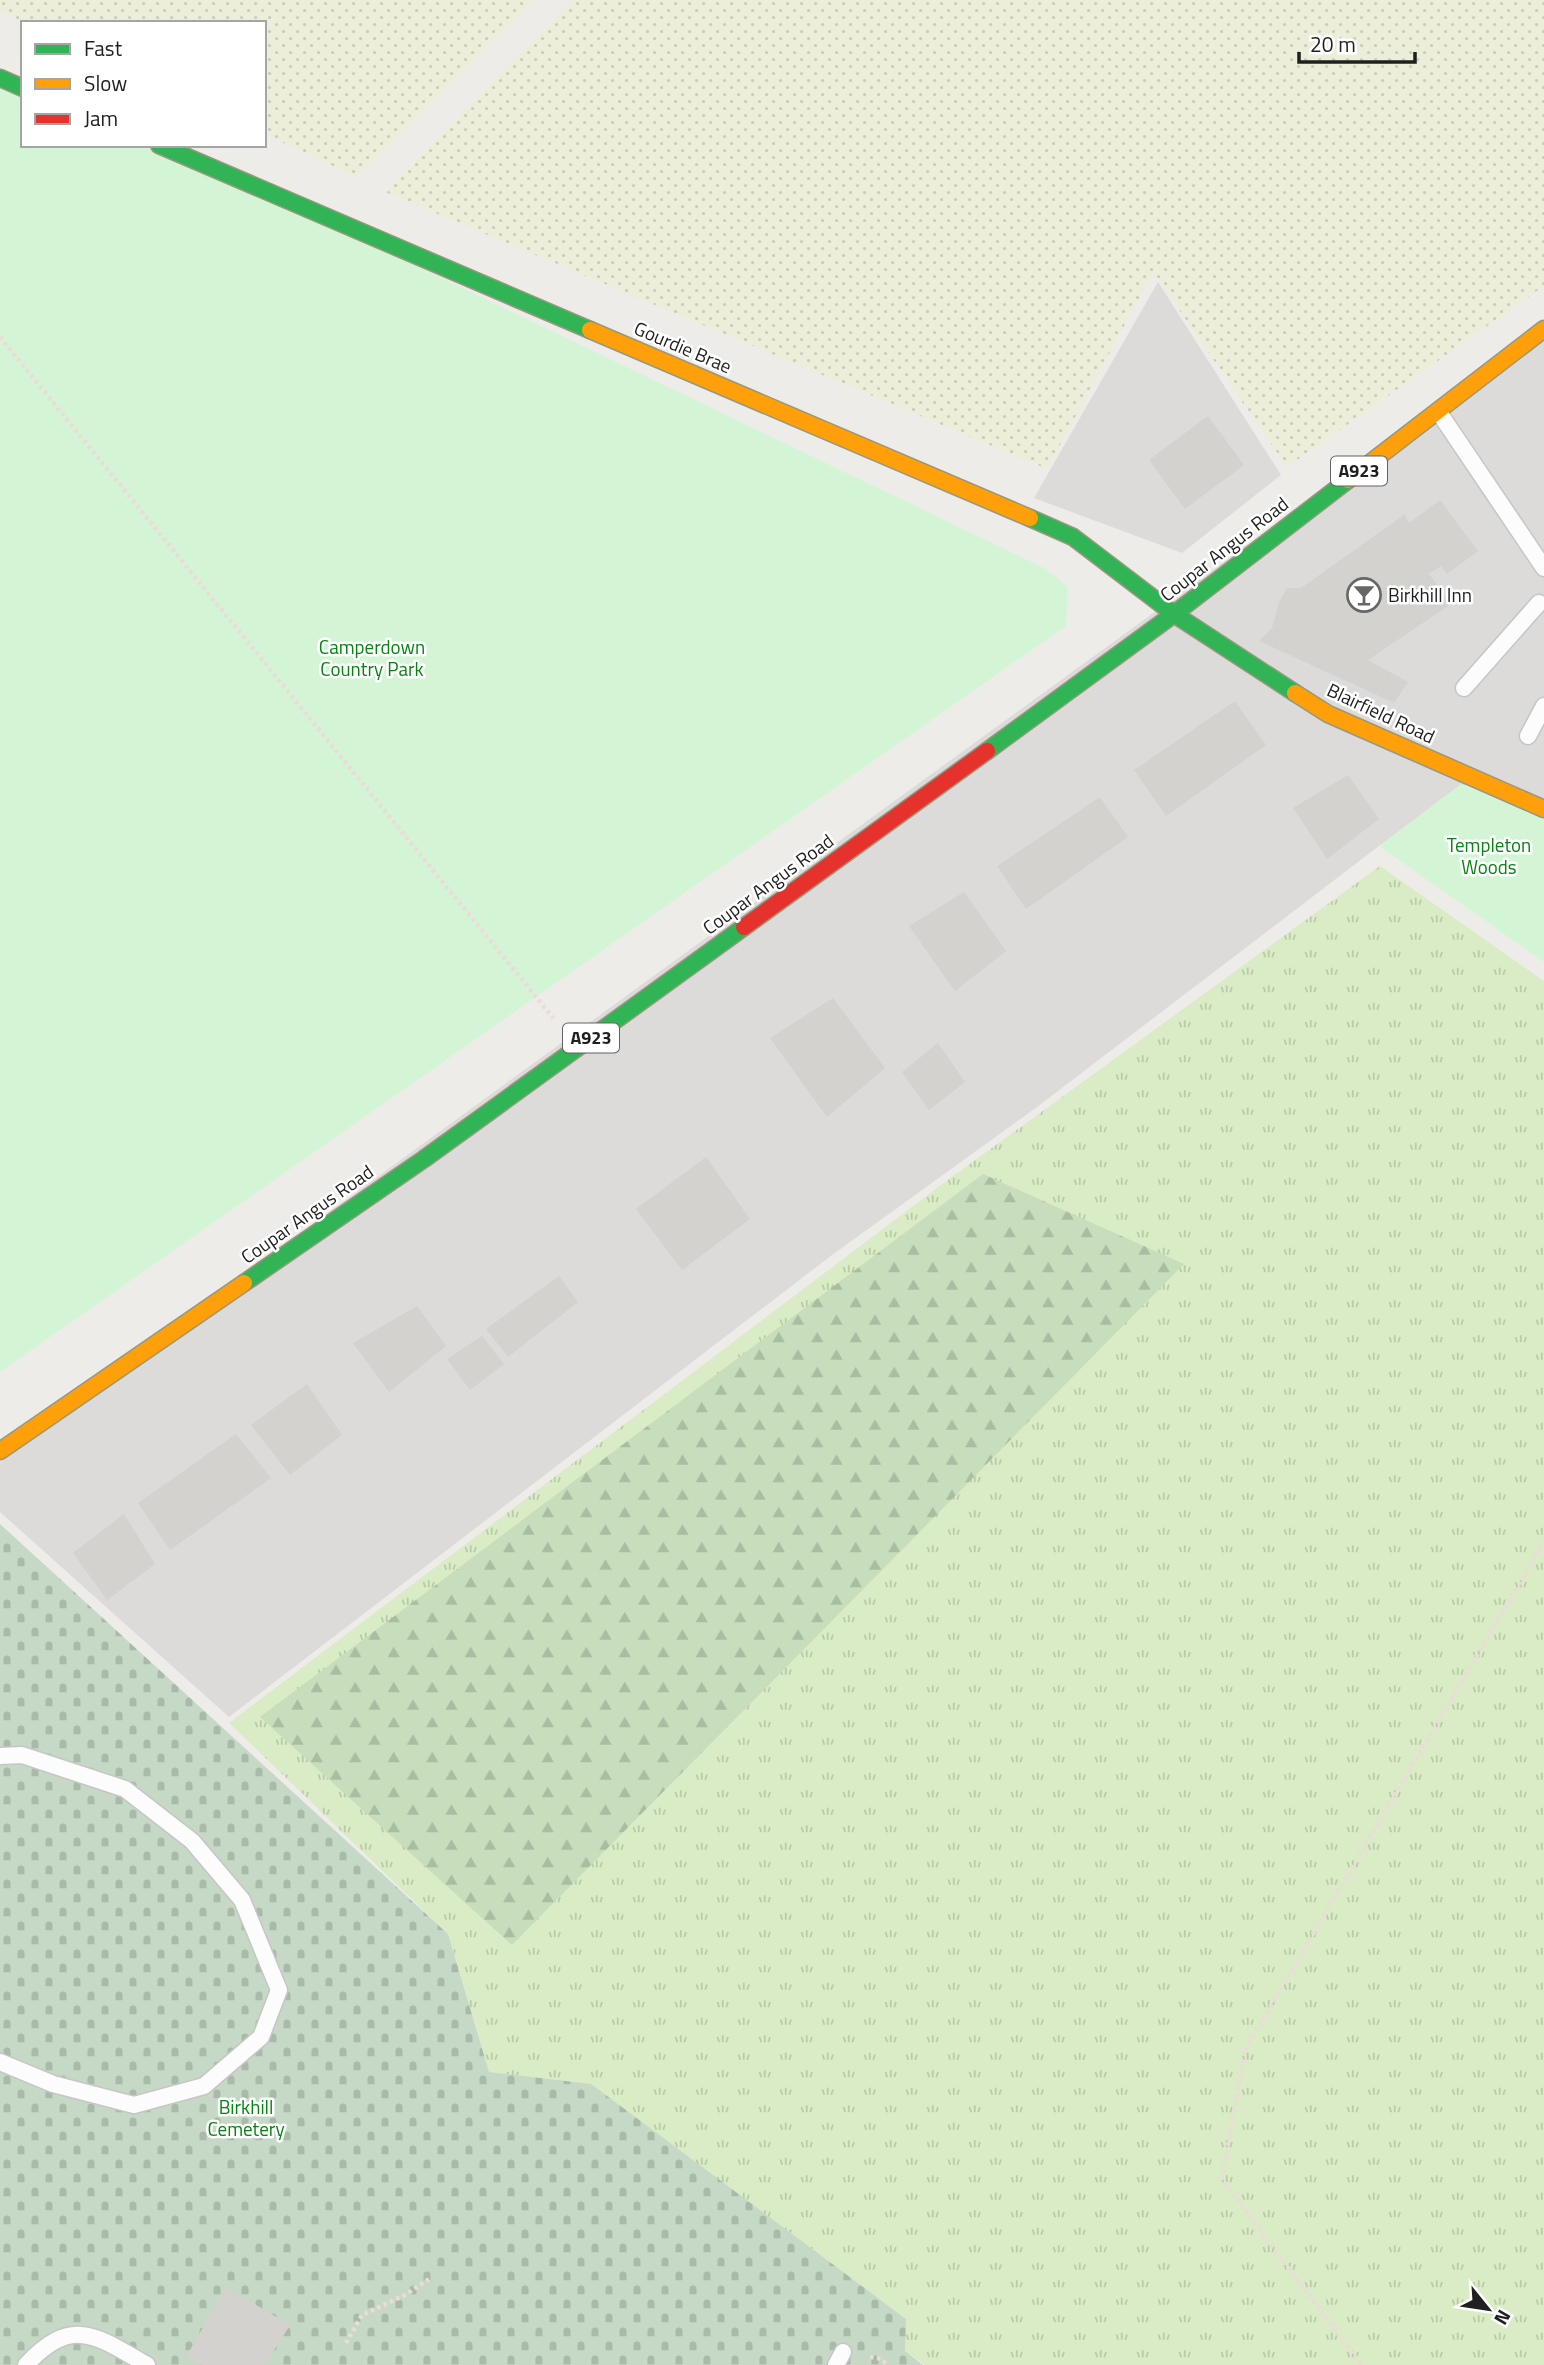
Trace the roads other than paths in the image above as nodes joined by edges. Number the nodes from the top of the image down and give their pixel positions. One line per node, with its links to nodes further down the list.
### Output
1 (0, 78): 2 (main road)
2 (21, 87)
3 (164, 147): 9 (main road, Gourdie Brae)
4 (1544, 329): 5 (main road, Coupar Angus Road / A923)
5 (1438, 411): 6 (lane); 9 (main road, Coupar Angus Road / A923)
6 (1544, 568)
7 (1544, 587): 8 (lane)
8 (1542, 605): 10 (lane)
9 (1174, 614): 13 (main road, Blairfield Road); 14 (main road, Coupar Angus Road / A923)
10 (1464, 688)
11 (1544, 706): 12 (lane)
12 (1528, 736)
13 (1544, 809)
14 (0, 1451)
15 (0, 1756): 16 (lane)
16 (0, 2062)
17 (26, 2365): 18 (lane)
18 (147, 2365)

